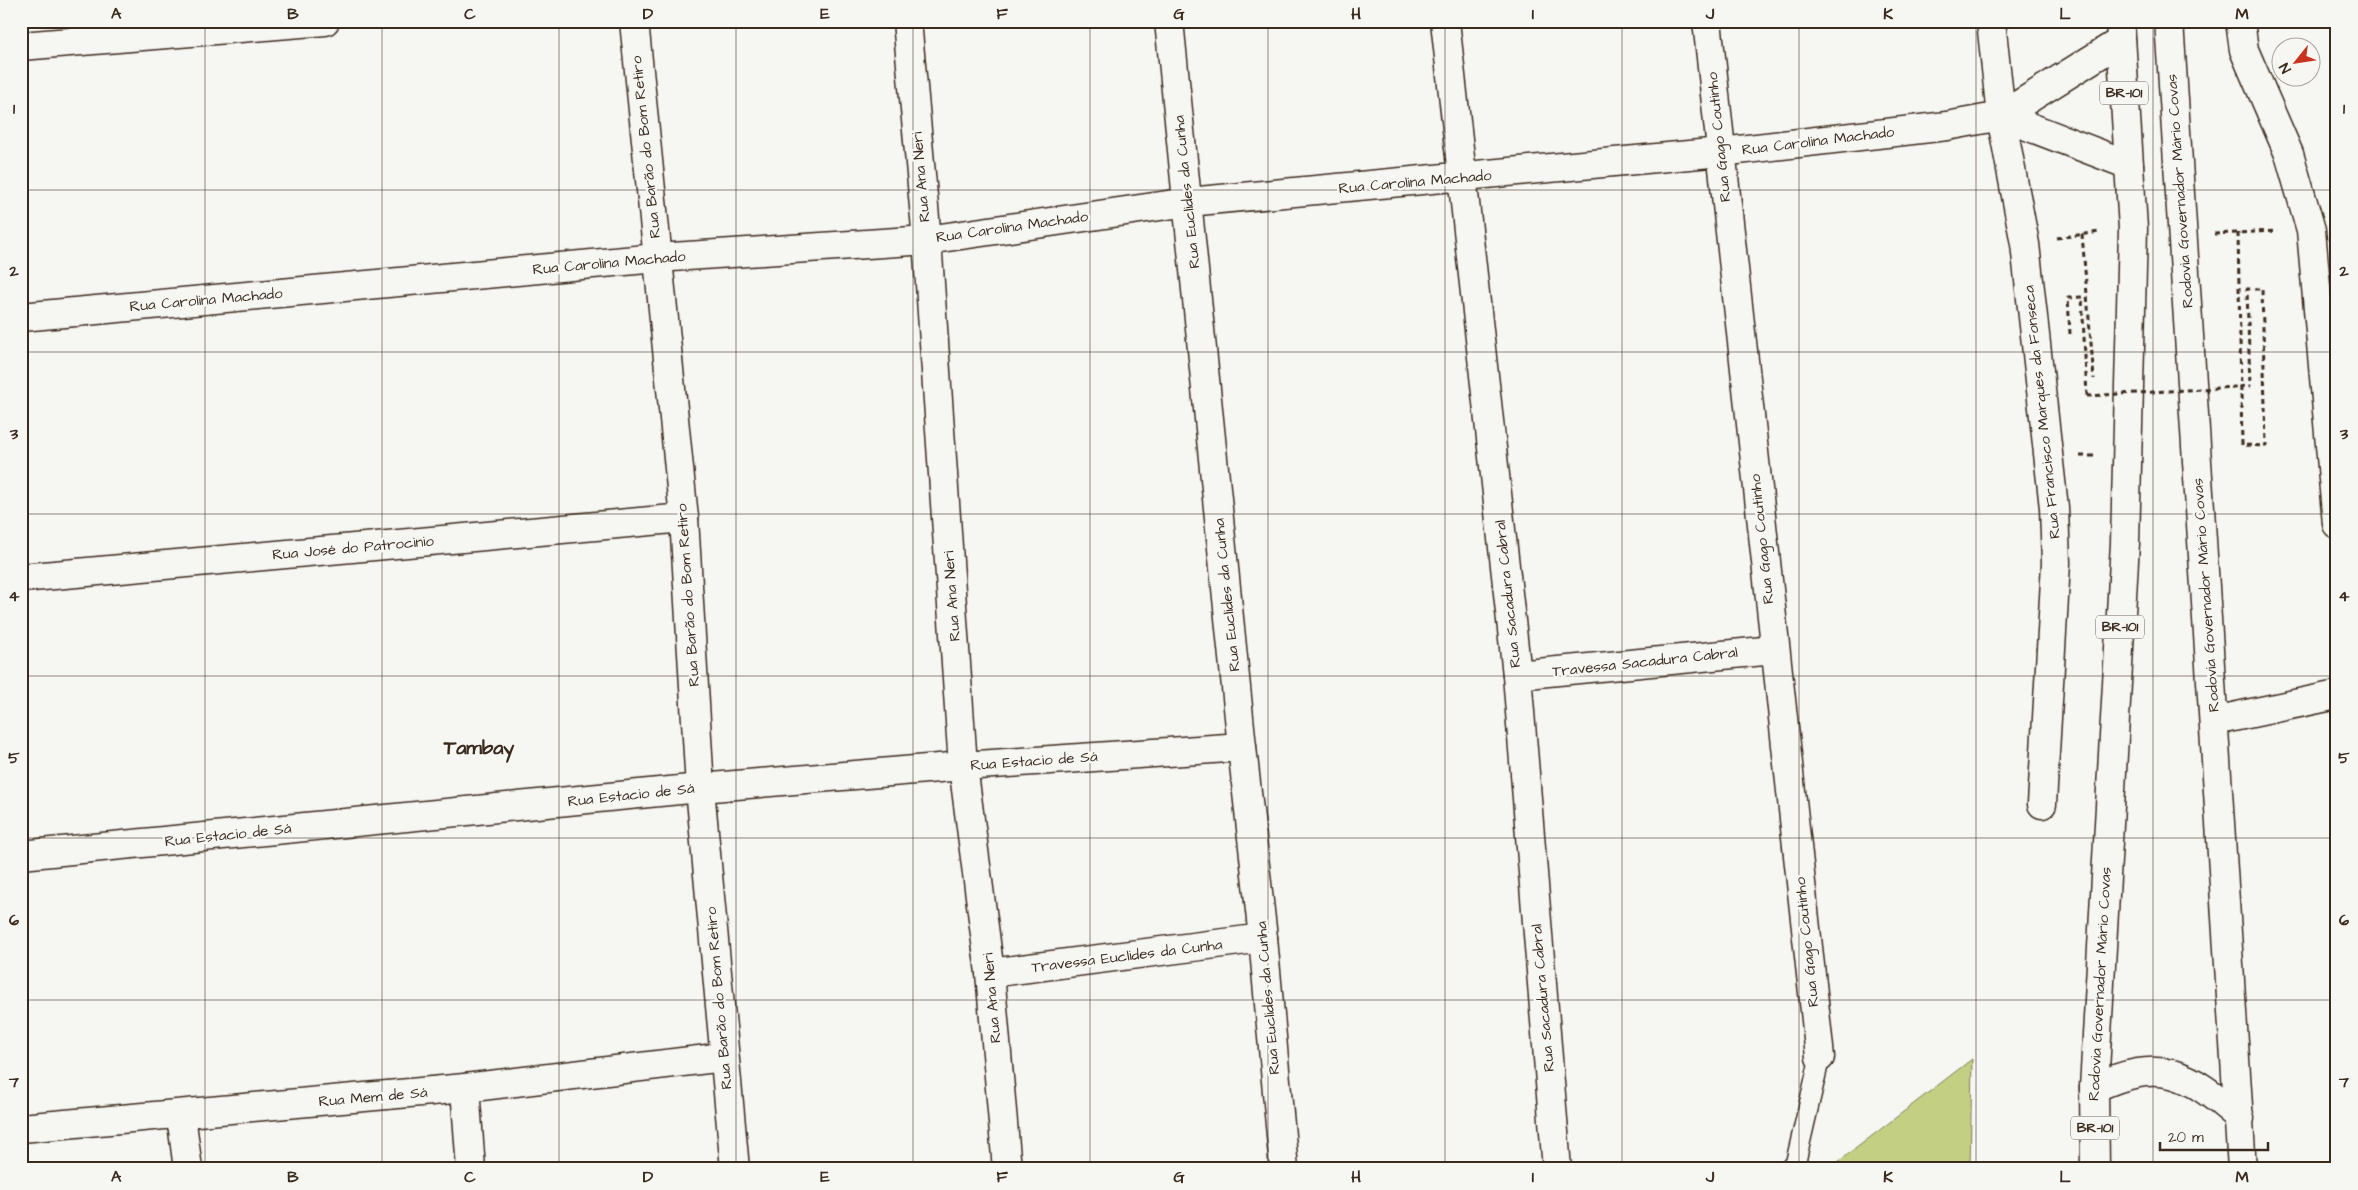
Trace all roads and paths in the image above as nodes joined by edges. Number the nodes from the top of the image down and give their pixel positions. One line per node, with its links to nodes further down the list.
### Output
1 (325, 21): 11 (main road)
2 (634, 21): 24 (main road, Rua Barão do Bom Retiro)
3 (907, 21): 22 (main road, Rua Ana Neri)
4 (1169, 21): 16 (main road, Rua Euclides da Cunha)
5 (1445, 21): 15 (main road, Rua Sacadura Cabral)
6 (1707, 21): 13 (main road, Rua Gago Coutinho)
7 (1991, 21): 12 (main road, Rua Francisco Marques da Fonseca)
8 (2169, 21): 21 (main road, Rodovia Governador Mário Covas)
9 (2240, 21): 18 (main road)
10 (2121, 31): 12 (main road, Rua Carolina Machado); 14 (main road, Rodovia Governador Mário Covas / BR-101)
11 (21, 46)
12 (2001, 116): 13 (main road, Rua Carolina Machado); 14 (main road); 23 (main road, Rua Francisco Marques da Fonseca)
13 (1721, 152): 15 (main road, Rua Carolina Machado); 34 (main road, Rua Gago Coutinho)
14 (2129, 165): 17 (main road, Rodovia Governador Mário Covas / BR-101)
15 (1463, 178): 16 (main road, Rua Carolina Machado); 35 (main road, Rua Sacadura Cabral)
16 (1188, 202): 22 (main road, Rua Carolina Machado); 38 (main road, Rua Euclides da Cunha)
17 (2133, 229): 20 (path); 48 (main road, Rodovia Governador Mário Covas / BR-101)
18 (2311, 230): 19 (path); 27 (main road)
19 (2238, 233): 21 (path); 26 (path, bridge)
20 (2082, 234): 23 (path); 28 (path)
21 (2183, 234): 37 (main road, Rodovia Governador Mário Covas)
22 (927, 240): 24 (main road, Rua Carolina Machado); 39 (main road, Rua Ana Neri)
23 (2025, 244): 41 (main road, Rua Francisco Marques da Fonseca)
24 (657, 258): 25 (main road, Rua Carolina Machado); 31 (main road, Rua Barão do Bom Retiro)
25 (21, 317)
26 (2070, 337)
27 (2329, 340): 32 (main road)
28 (2096, 398)
29 (2078, 446): 30 (path)
30 (2100, 456)
31 (684, 518): 33 (main road, Rua José do Patrocinio); 40 (main road, Rua Barão do Bom Retiro)
32 (2337, 524)
33 (21, 578)
34 (1774, 650): 35 (main road, Travessa Sacadura Cabral); 46 (main road, Rua Gago Coutinho)
35 (1517, 675): 57 (main road, Rua Sacadura Cabral)
36 (2337, 695): 37 (main road)
37 (2214, 722): 50 (main road, Rodovia Governador Mário Covas)
38 (1242, 747): 39 (main road, Rua Estacio de Sá); 43 (main road, Rua Euclides da Cunha)
39 (963, 766): 40 (main road, Rua Estacio de Sá); 44 (main road, Rua Ana Neri)
40 (700, 788): 42 (main road, Rua Estacio de Sá); 45 (main road, Rua Barão do Bom Retiro)
41 (2042, 804)
42 (21, 855)
43 (1263, 938): 44 (main road, Travessa Euclides da Cunha); 56 (main road, Rua Euclides da Cunha)
44 (990, 974): 55 (main road, Rua Ana Neri)
45 (724, 1057): 47 (main road, Rua Mem de Sá); 54 (main road, Rua Barão do Bom Retiro)
46 (1820, 1057): 58 (lane)
47 (465, 1088): 49 (main road, Rua Mem de Sá); 53 (main road)
48 (2094, 1088): 50 (main road); 59 (main road, Rodovia Governador Mário Covas / BR-101)
49 (181, 1115): 51 (main road, Rua Mem de Sá); 52 (main road)
50 (2240, 1118): 60 (main road, Rodovia Governador Mário Covas)
51 (21, 1128)
52 (188, 1169)
53 (471, 1169)
54 (735, 1169)
55 (1006, 1169)
56 (1284, 1169)
57 (1557, 1169)
58 (1789, 1169)
59 (2095, 1169)
60 (2242, 1169)

